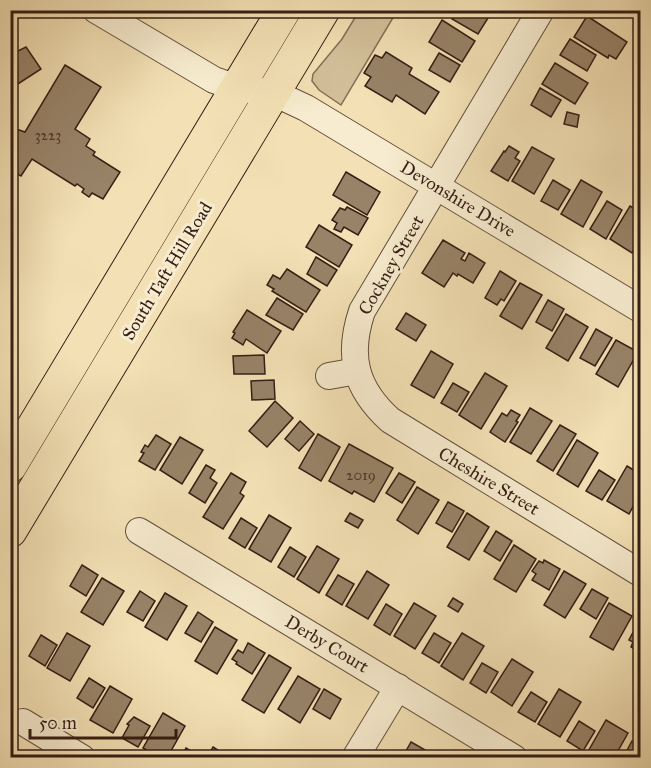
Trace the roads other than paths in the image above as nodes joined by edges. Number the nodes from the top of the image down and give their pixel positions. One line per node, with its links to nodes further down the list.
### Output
1 (96, 10): 5 (street, Devonshire Drive)
2 (284, 10): 5 (main road, South Taft Hill Road)
3 (323, 10): 6 (main road, South Taft Hill Road)
4 (541, 10): 7 (street, Cockney Street)
5 (237, 88): 6 (street, Devonshire Drive); 11 (main road, South Taft Hill Road)
6 (274, 93): 7 (street, Devonshire Drive); 12 (main road, South Taft Hill Road)
7 (436, 185): 8 (street, Devonshire Drive); 9 (street, Cockney Street)
8 (640, 309)
9 (357, 370): 10 (street); 14 (street, Cheshire Street)
10 (329, 376)
11 (10, 466)
12 (10, 531)
13 (139, 531): 15 (street, Derby Court)
14 (640, 573)
15 (398, 687): 18 (street); 19 (street, Derby Court)
16 (23, 722): 17 (street)
17 (82, 758)
18 (355, 758)
19 (514, 758)

